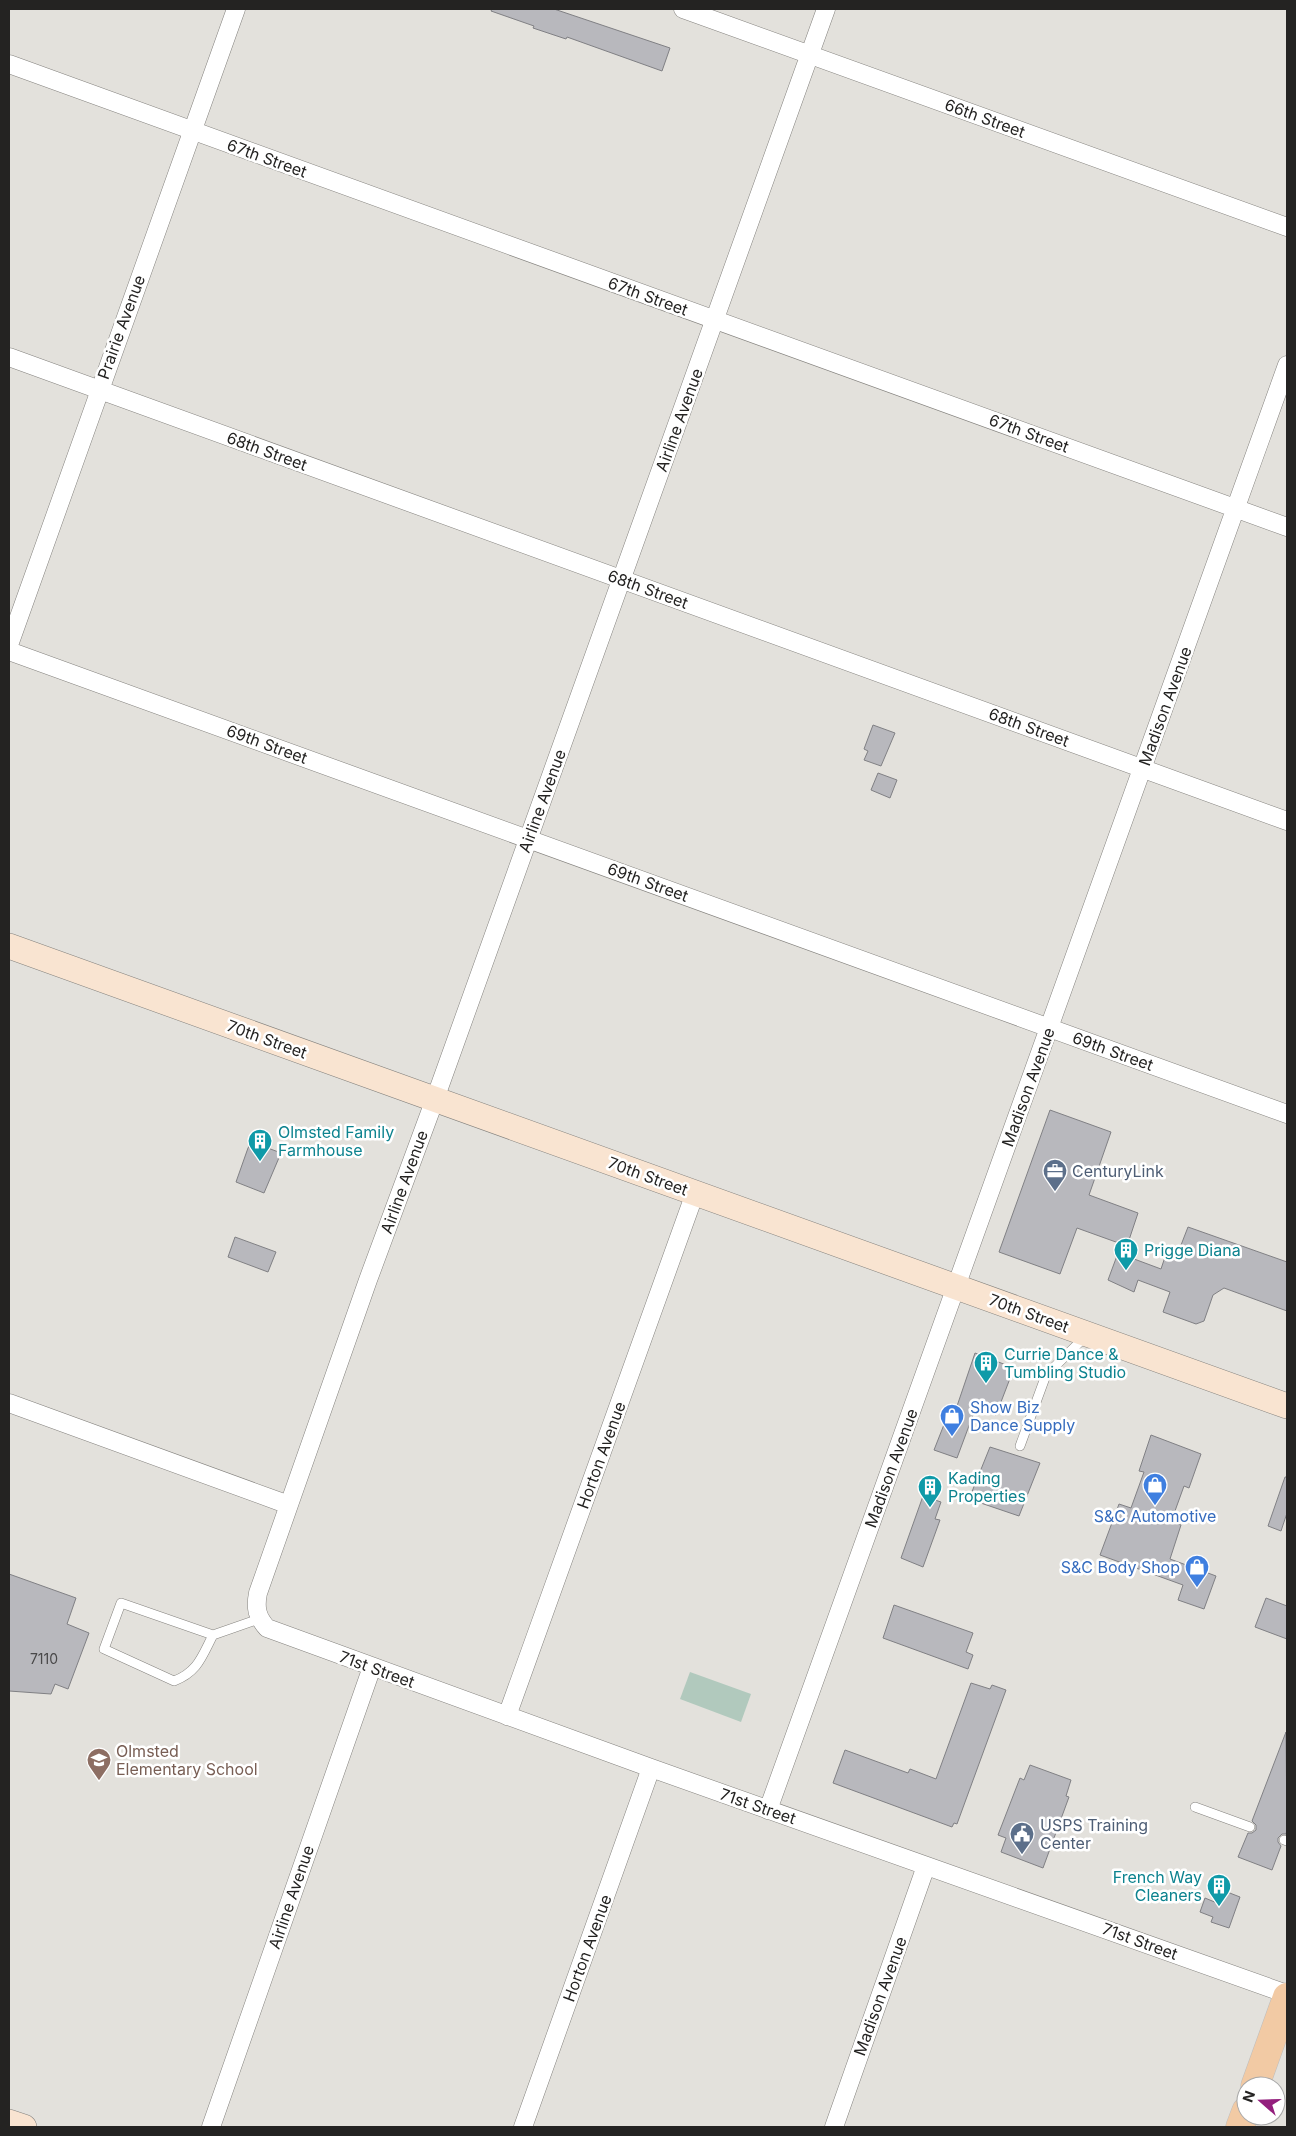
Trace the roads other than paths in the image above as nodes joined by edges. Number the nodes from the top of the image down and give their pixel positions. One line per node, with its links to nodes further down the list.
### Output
1 (236, 9): 6 (street, Prairie Avenue)
2 (683, 9): 4 (street, 66th Street)
3 (826, 9): 4 (street, Airline Avenue)
4 (810, 54): 7 (street, 66th Street); 8 (street, Airline Avenue)
5 (9, 64): 6 (street, 67th Street)
6 (192, 130): 8 (street, 67th Street); 11 (street, Prairie Avenue)
7 (1287, 227)
8 (715, 320): 12 (street, 67th Street); 14 (street, Airline Avenue)
9 (9, 357): 11 (street, 68th Street)
10 (1287, 365): 12 (street, Madison Avenue)
11 (99, 390): 14 (street, 68th Street); 15 (street, Prairie Avenue)
12 (1236, 508): 13 (street, 67th Street); 17 (street, Madison Avenue)
13 (1287, 527)
14 (622, 579): 17 (street, 68th Street); 19 (street, Airline Avenue)
15 (9, 645)
16 (9, 650): 19 (street, 69th Street)
17 (1142, 768): 18 (street, 68th Street); 21 (street, Madison Avenue)
18 (1287, 821)
19 (529, 838): 21 (street, 69th Street); 22 (street, Airline Avenue)
20 (9, 946): 22 (main road, 70th Street)
21 (1049, 1028): 23 (street, 69th Street); 25 (street, Madison Avenue)
22 (435, 1100): 24 (main road, 70th Street); 30 (street, Airline Avenue)
23 (1287, 1114)
24 (695, 1193): 25 (main road, 70th Street); 34 (street, Horton Avenue)
25 (956, 1287): 26 (main road, 70th Street); 37 (street, Madison Avenue)
26 (1088, 1334): 28 (main road, 70th Street); 29 (lane)
27 (9, 1403): 30 (street)
28 (1287, 1406)
29 (1020, 1446)
30 (289, 1505): 31 (street, Airline Avenue)
31 (259, 1619): 32 (lane); 33 (street, 71st Street)
32 (213, 1635): 32 (lane)
33 (372, 1667): 34 (street, 71st Street); 44 (street, Airline Avenue)
34 (508, 1716): 35 (street, 71st Street)
35 (651, 1768): 37 (street, 71st Street); 45 (street, Horton Avenue)
36 (1195, 1807): 38 (lane)
37 (768, 1810): 39 (street, 71st Street)
38 (1250, 1827)
39 (926, 1866): 40 (street, 71st Street); 46 (street, Madison Avenue)
40 (1287, 1995): 41 (main road)
41 (1259, 2076)
42 (9, 2122): 43 (main road)
43 (24, 2127)
44 (211, 2127)
45 (523, 2127)
46 (834, 2127)

